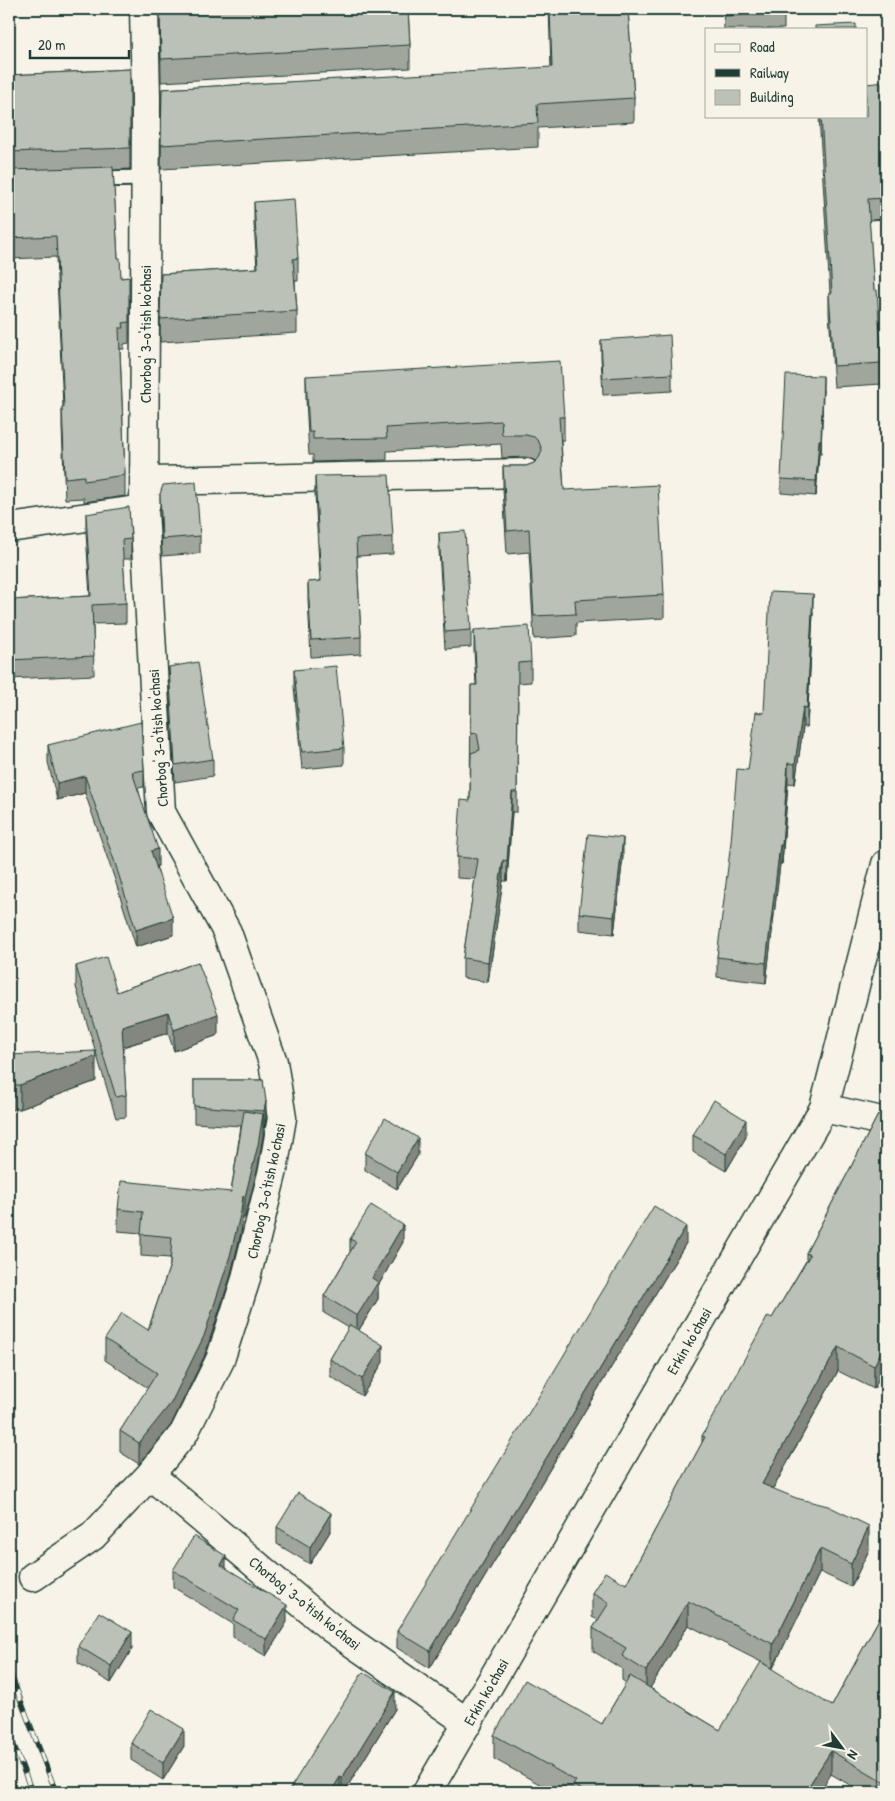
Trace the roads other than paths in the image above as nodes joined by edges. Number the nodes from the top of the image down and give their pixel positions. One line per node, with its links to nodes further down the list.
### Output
1 (144, 9): 2 (street, Chorbog' 3-o'tish ko'chasi)
2 (146, 178): 3 (lane); 5 (street, Chorbog' 3-o'tish ko'chasi)
3 (77, 180)
4 (526, 474): 5 (street)
5 (144, 509): 6 (street); 10 (street, Chorbog' 3-o'tish ko'chasi)
6 (9, 528)
7 (886, 864): 8 (street, Erkin ko'chasi)
8 (824, 1108): 9 (street); 12 (street, Erkin ko'chasi)
9 (886, 1122)
10 (150, 1475): 11 (street, Chorbog' 3-o'tish ko'chasi); 12 (street, Chorbog' 3-o'tish ko'chasi)
11 (33, 1576)
12 (468, 1723): 13 (street, Erkin ko'chasi)
13 (427, 1792)

